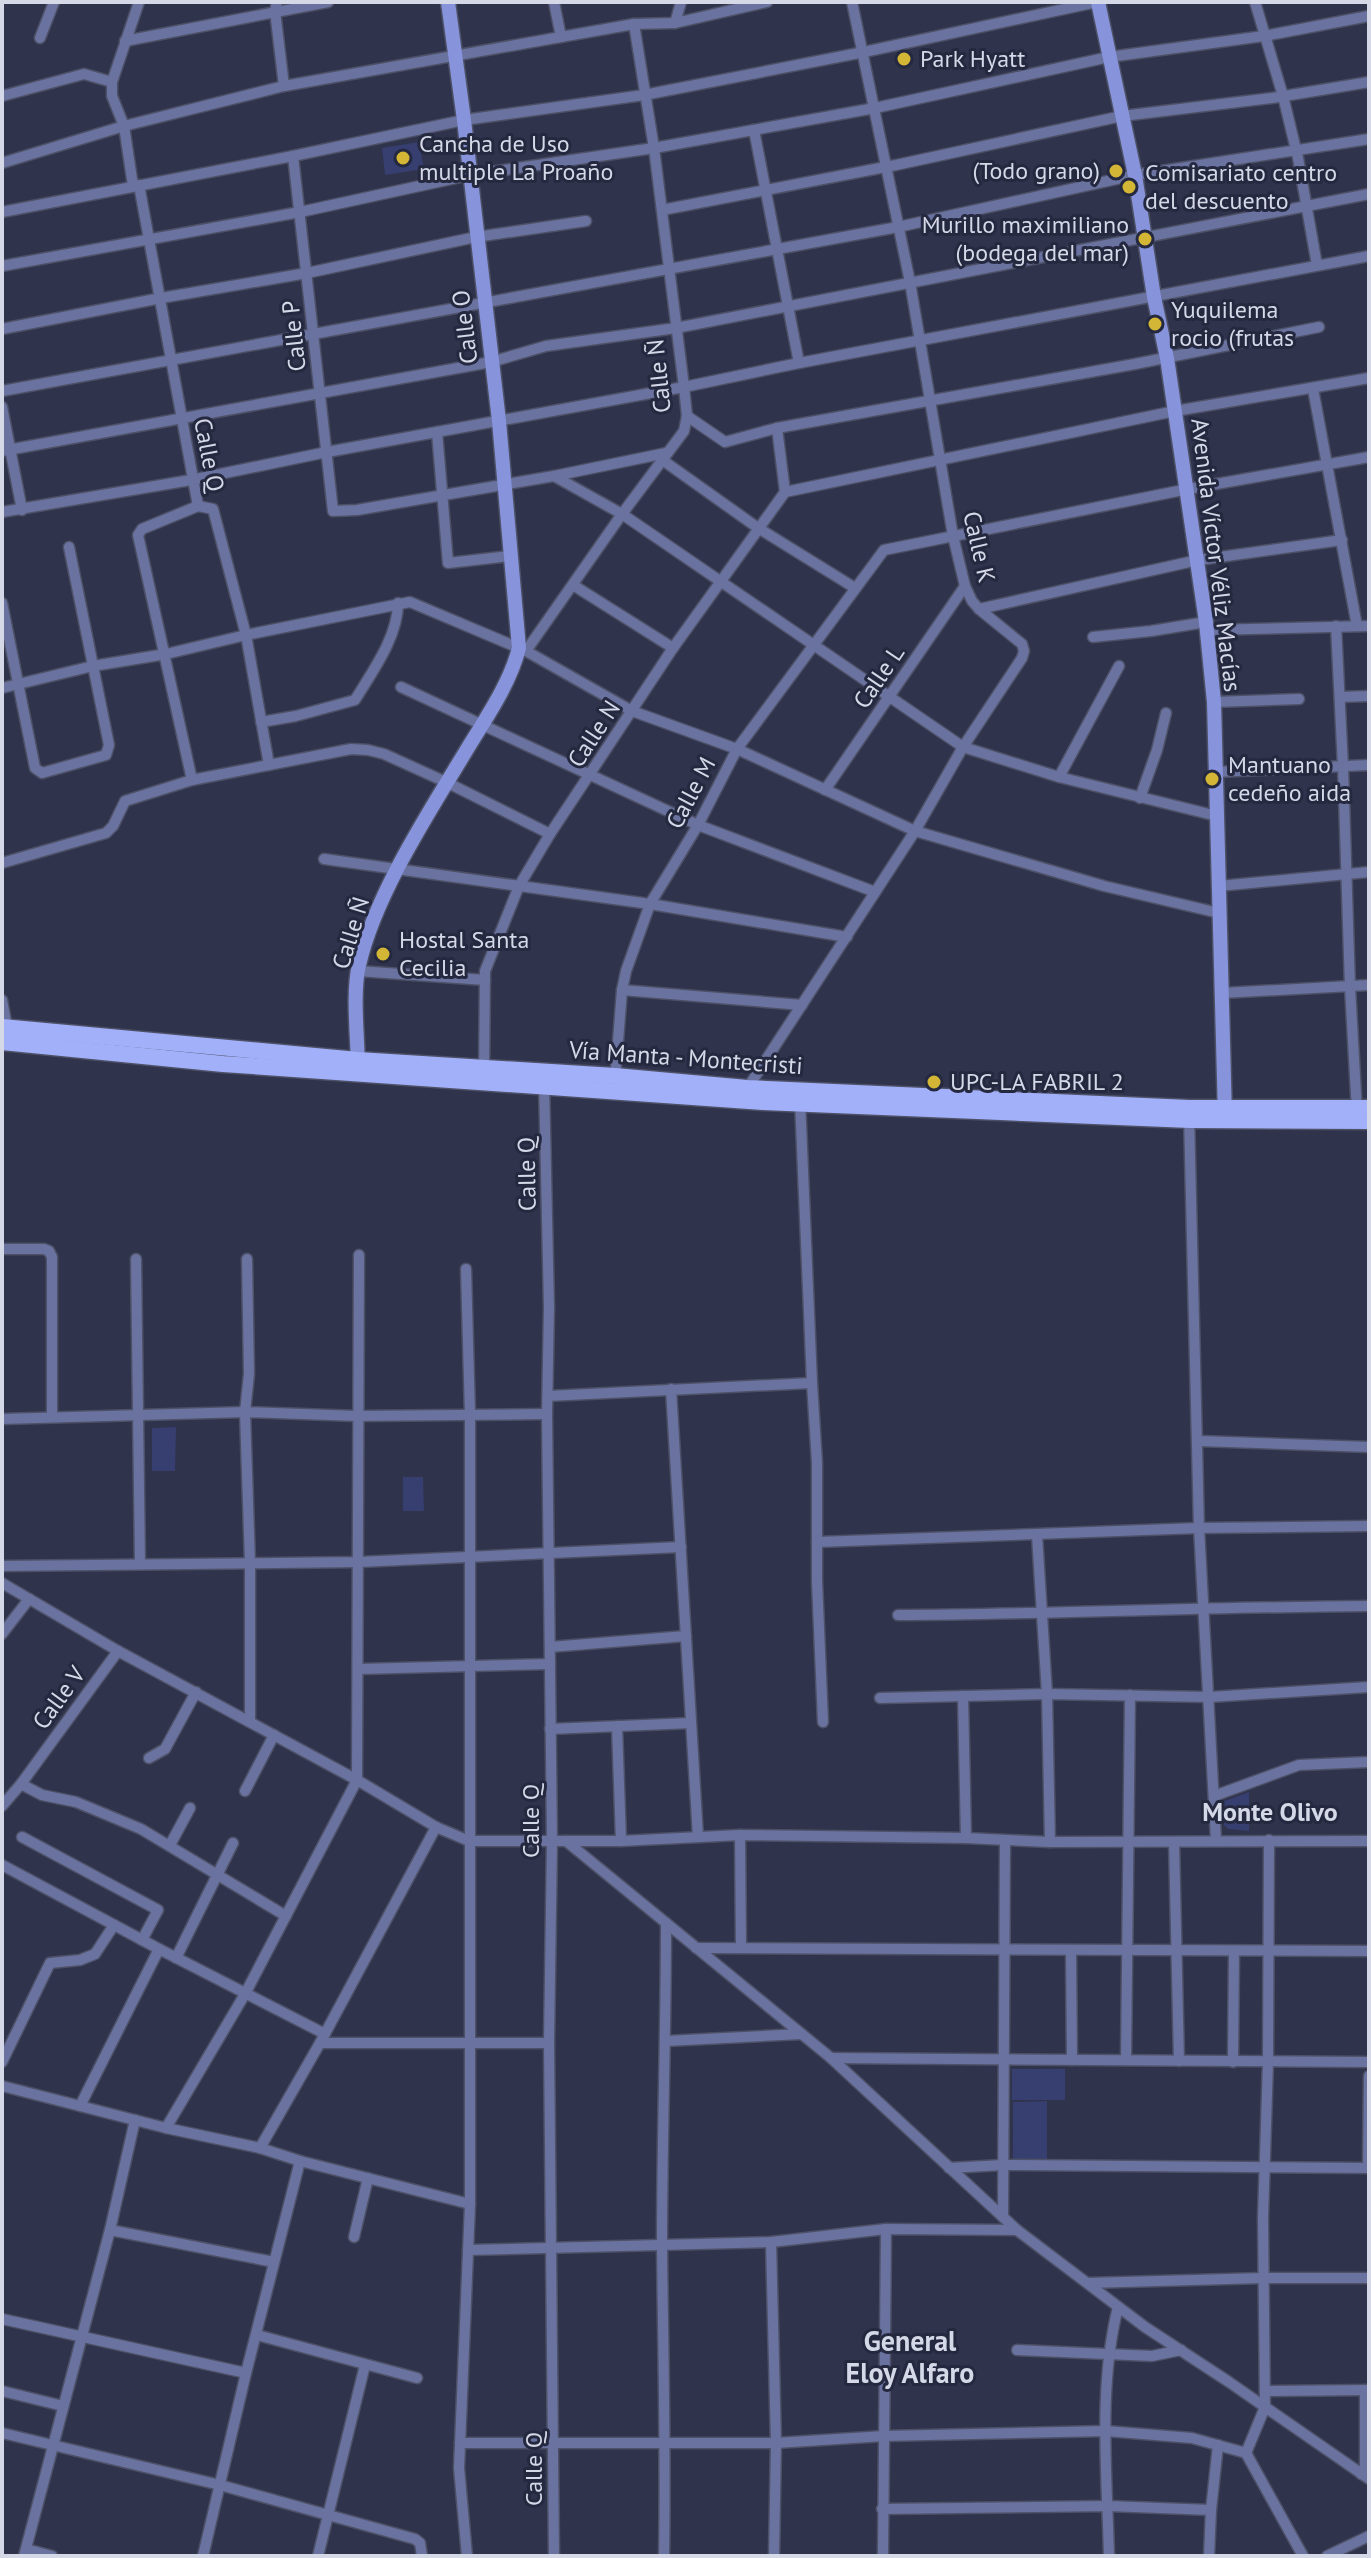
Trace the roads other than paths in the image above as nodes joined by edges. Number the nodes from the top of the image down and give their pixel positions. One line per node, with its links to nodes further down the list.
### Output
1 (54, 2): 17 (street)
2 (139, 2): 18 (street)
3 (328, 2): 11 (street)
4 (448, 2): 20 (street, Calle O)
5 (554, 2): 16 (street)
6 (681, 2): 13 (street)
7 (767, 2): 13 (street)
8 (852, 2): 19 (street, Calle K)
9 (1098, 2): 19 (street); 21 (street, Avenida Víctor Véliz Macías)
10 (1255, 2): 15 (street)
11 (276, 7): 18 (street); 24 (street)
12 (1369, 16): 15 (street)
13 (675, 23): 14 (street)
14 (634, 24): 16 (street); 25 (street, Calle Ñ)
15 (1264, 36): 21 (street); 27 (street)
16 (561, 37): 20 (street)
17 (40, 38)
18 (125, 41): 22 (street)
19 (864, 52): 25 (street); 28 (street, Calle K)
20 (456, 55): 24 (street); 30 (street, Calle O)
21 (1109, 57): 28 (street); 29 (street, Avenida Víctor Véliz Macías)
22 (112, 82): 26 (street); 31 (street)
23 (1369, 82): 27 (street)
24 (284, 86): 31 (street)
25 (644, 95): 30 (street); 34 (street, Calle Ñ)
26 (2, 96)
27 (1283, 96): 29 (street); 35 (street)
28 (875, 108): 32 (street); 38 (street, Calle K)
29 (1122, 116): 38 (street); 40 (street, Avenida Víctor Véliz Macías)
30 (464, 120): 36 (street); 39 (street, Calle O)
31 (124, 126): 37 (street); 41 (street, Calle Q)
32 (754, 130): 34 (street); 42 (street)
33 (1369, 139): 35 (street)
34 (654, 148): 39 (street); 45 (street, Calle Ñ)
35 (1296, 150): 40 (street); 44 (street)
36 (293, 156): 41 (street); 47 (street, Calle P)
37 (2, 163)
38 (887, 166): 42 (street); 49 (street, Calle K)
39 (470, 175): 47 (street); 51 (street, Calle O)
40 (1135, 175): 49 (street); 50 (street, Avenida Víctor Véliz Macías)
41 (136, 186): 46 (street); 52 (street, Calle Q)
42 (766, 190): 45 (street); 53 (street)
43 (1369, 194): 44 (street)
44 (1306, 206): 50 (street); 55 (street)
45 (662, 210): 57 (street, Calle Ñ)
46 (2, 212)
47 (300, 212): 52 (street); 58 (street, Calle P)
48 (586, 221): 51 (street)
49 (898, 227): 53 (street); 59 (street, Calle K)
50 (1146, 235): 59 (street); 60 (street, Avenida Víctor Véliz Macías)
51 (476, 237): 58 (street); 62 (street, Calle O)
52 (150, 238): 56 (street); 61 (street, Calle Q)
53 (777, 248): 57 (street); 63 (street)
54 (1369, 256): 55 (street)
55 (1317, 265): 60 (street)
56 (2, 266)
57 (669, 267): 62 (street); 65 (street, Calle Ñ)
58 (307, 273): 61 (street); 67 (street, Calle P)
59 (910, 282): 63 (street); 68 (street, Calle K)
60 (1154, 297): 68 (street); 69 (street, Avenida Víctor Véliz Macías)
61 (161, 298): 66 (street); 70 (street, Calle Q)
62 (484, 303): 67 (street); 71 (street, Calle O)
63 (789, 306): 65 (street); 72 (street)
64 (1319, 327): 69 (street)
65 (676, 328): 71 (street); 74 (street, Calle Ñ)
66 (2, 329)
67 (315, 335): 70 (street); 77 (street, Calle P)
68 (919, 341): 72 (street); 78 (street, Calle K)
69 (1167, 358): 78 (street); 80 (street, Avenida Víctor Véliz Macías)
70 (172, 360): 76 (street); 82 (street, Calle Q)
71 (491, 362): 77 (street); 83 (street, Calle O)
72 (799, 363): 74 (street)
73 (1369, 378): 75 (street)
74 (684, 387): 81 (street, Calle Ñ); 83 (street)
75 (1313, 389): 80 (street); 91 (street)
76 (2, 391)
77 (320, 393): 82 (street); 87 (street, Calle P)
78 (930, 401): 84 (street); 90 (street, Calle K)
79 (2, 407): 86 (street)
80 (1175, 411): 90 (street); 95 (street, Avenida Víctor Véliz Macías)
81 (687, 416): 84 (street); 88 (street, Calle Ñ)
82 (182, 420): 86 (street); 93 (street, Calle Q)
83 (499, 421): 85 (street); 94 (street, Calle O)
84 (777, 428): 96 (street)
85 (437, 432): 87 (street); 97 (street)
86 (6, 451): 99 (street)
87 (327, 452): 93 (street); 97 (street, Calle P)
88 (664, 456): 92 (street); 101 (street, Calle Ñ); 102 (street)
89 (1369, 457): 91 (street)
90 (941, 460): 96 (street); 103 (street, Calle K)
91 (1328, 465): 95 (street); 104 (street)
92 (554, 476): 94 (street); 101 (street)
93 (191, 480): 98 (street, Calle Q); 99 (street)
94 (504, 484): 97 (street); 106 (street, Calle O)
95 (1188, 489): 103 (street); 107 (street, Avenida Víctor Véliz Macías)
96 (785, 492): 102 (street, Calle N)
97 (443, 495): 106 (street)
98 (198, 506): 119 (street, Calle Q); 124 (street)
99 (22, 510): 100 (street)
100 (2, 512)
101 (622, 514): 108 (street); 109 (street, Calle Ñ)
102 (758, 528): 108 (street, Calle N); 111 (street)
103 (953, 536): 110 (street, Calle K); 111 (street, Calle M)
104 (1342, 540): 107 (street); 117 (street)
105 (69, 547): 125 (street)
106 (510, 556): 123 (street, Calle O)
107 (1198, 560): 114 (street); 115 (street, Avenida Víctor Véliz Macías)
108 (721, 583): 121 (street); 122 (street, Calle N)
109 (573, 585): 122 (street); 123 (street, Calle Ñ)
110 (965, 586): 114 (street, Calle K); 132 (street, Calle L)
111 (855, 588): 121 (street, Calle M)
112 (2, 603): 127 (street)
113 (398, 603): 119 (street); 123 (street); 137 (street)
114 (979, 609): 139 (street, Calle K)
115 (1207, 626): 116 (street); 120 (street); 134 (street, Avenida Víctor Véliz Macías)
116 (1336, 626): 117 (street); 131 (street)
117 (1357, 626): 118 (street)
118 (1369, 626)
119 (246, 635): 124 (street); 137 (street, Calle Q)
120 (1093, 637)
121 (813, 645): 132 (street); 140 (street, Calle M)
122 (673, 648): 135 (street, Calle N)
123 (522, 649): 135 (street); 138 (street, Calle Ñ)
124 (166, 654): 125 (street); 147 (street)
125 (93, 666): 127 (street); 127 (street)
126 (1119, 666): 146 (street)
127 (17, 684): 129 (street)
128 (401, 687): 138 (street)
129 (2, 688)
130 (1369, 696): 131 (street)
131 (1340, 697): 143 (street)
132 (889, 698): 139 (street); 149 (street, Calle L)
133 (1299, 699): 134 (street)
134 (1214, 702): 144 (street, Avenida Víctor Véliz Macías)
135 (632, 711): 140 (street); 145 (street, Calle N)
136 (1166, 713): 150 (street)
137 (261, 722): 141 (street, Calle Q)
138 (483, 724): 145 (street); 148 (street, Calle Ñ)
139 (963, 747): 146 (street); 153 (street, Calle K)
140 (737, 749): 149 (street); 152 (street, Calle M)
141 (269, 765): 147 (street); 148 (street)
142 (1369, 765): 143 (street)
143 (1343, 767): 144 (street); 159 (street)
144 (1215, 772): 151 (street, Avenida Víctor Véliz Macías)
145 (590, 776): 152 (street); 154 (street, Calle N)
146 (1059, 777): 150 (street)
147 (192, 780): 156 (street)
148 (448, 783): 154 (street); 157 (street, Calle Ñ)
149 (825, 790): 153 (street)
150 (1140, 798): 151 (street)
151 (1217, 816): 161 (street, Avenida Víctor Véliz Macías)
152 (698, 825): 162 (street); 163 (street, Calle M)
153 (915, 831): 162 (street, Calle K); 164 (street)
154 (550, 834): 160 (street, Calle N)
155 (324, 859): 157 (street)
156 (2, 863)
157 (398, 868): 160 (street); 166 (street, Calle Ñ)
158 (1369, 872): 159 (street)
159 (1345, 873): 161 (street); 169 (street)
160 (519, 886): 163 (street); 167 (street, Calle N)
161 (1219, 886): 164 (street, Avenida Víctor Véliz Macías)
162 (875, 892): 165 (street, Calle K)
163 (650, 904): 165 (street); 170 (street, Calle M)
164 (1219, 913): 171 (street, Avenida Víctor Véliz Macías)
165 (847, 937): 173 (street, Calle K)
166 (358, 971): 167 (street); 175 (street, Calle Ñ)
167 (485, 980): 176 (street, Calle N)
168 (1369, 985): 169 (street)
169 (1350, 987): 171 (street); 183 (street)
170 (622, 990): 173 (street); 178 (street, Calle M)
171 (1222, 993): 182 (street, Avenida Víctor Véliz Macías)
172 (2, 1000): 174 (street)
173 (802, 1005): 179 (street, Calle K)
174 (4, 1032): 175 (main road, Vía Manta - Montecristi)
175 (358, 1067): 176 (main road, Vía Manta - Montecristi)
176 (484, 1076): 177 (main road, Vía Manta - Montecristi)
177 (544, 1079): 178 (main road, Vía Manta - Montecristi); 191 (street, Calle Q)
178 (615, 1083): 179 (main road, Vía Manta - Montecristi)
179 (744, 1094): 180 (main road, Vía Manta - Montecristi)
180 (800, 1097): 181 (main road, Vía Manta - Montecristi); 189 (street)
181 (1190, 1114): 182 (main road, Vía Manta - Montecristi); 199 (street)
182 (1224, 1115): 183 (main road, Vía Manta - Montecristi)
183 (1363, 1115)
184 (2, 1249): 197 (street)
185 (359, 1255): 196 (street)
186 (136, 1259): 195 (street)
187 (247, 1259): 192 (street)
188 (466, 1269): 194 (street)
189 (812, 1383): 190 (street); 204 (street)
190 (671, 1389): 191 (street); 205 (street)
191 (548, 1396): 193 (street, Calle Q)
192 (245, 1412): 195 (street); 196 (street); 209 (street)
193 (547, 1414): 194 (street); 206 (street, Calle Q)
194 (470, 1415): 196 (street); 207 (street)
195 (137, 1416): 197 (street); 210 (street)
196 (357, 1416): 208 (street)
197 (52, 1417): 198 (street)
198 (2, 1419)
199 (1199, 1441): 200 (street); 202 (street)
200 (1369, 1447)
201 (1369, 1526): 202 (street)
202 (1199, 1528): 203 (street); 215 (street)
203 (1037, 1535): 204 (street); 216 (street)
204 (817, 1542): 233 (street)
205 (681, 1547): 206 (street); 219 (street)
206 (549, 1554): 207 (street); 220 (street, Calle Q)
207 (470, 1556): 208 (street); 223 (street)
208 (359, 1562): 209 (street); 224 (street)
209 (250, 1563): 210 (street); 232 (street)
210 (140, 1564): 211 (street)
211 (2, 1566)
212 (2, 1583): 213 (street)
213 (29, 1599): 218 (street); 221 (street)
214 (1369, 1606): 215 (street)
215 (1205, 1607): 216 (street); 230 (street)
216 (1041, 1614): 217 (street); 227 (street)
217 (898, 1615)
218 (2, 1634)
219 (686, 1636): 220 (street); 234 (street)
220 (550, 1647): 222 (street, Calle Q)
221 (118, 1651): 226 (street); 241 (street, Calle V)
222 (550, 1664): 223 (street); 236 (street, Calle Q)
223 (469, 1665): 224 (street); 253 (street)
224 (360, 1669): 240 (street)
225 (1369, 1687): 230 (street)
226 (196, 1692): 232 (street); 238 (street)
227 (1047, 1694): 228 (street); 229 (street); 260 (street)
228 (1130, 1695): 230 (street); 258 (street)
229 (963, 1696): 231 (street); 250 (street)
230 (1210, 1697): 243 (street)
231 (880, 1698)
232 (250, 1721): 237 (street)
233 (823, 1722)
234 (691, 1723): 235 (street); 249 (street)
235 (617, 1726): 236 (street); 256 (street)
236 (550, 1729): 254 (street, Calle Q)
237 (274, 1735): 240 (street); 242 (street)
238 (149, 1758)
239 (1369, 1762): 243 (street)
240 (357, 1780): 246 (street); 266 (street)
241 (21, 1784): 244 (street, Calle V); 263 (street)
242 (245, 1791)
243 (1214, 1796): 251 (street)
244 (2, 1806)
245 (190, 1808): 263 (street)
246 (436, 1827): 253 (street); 283 (street)
247 (740, 1835): 249 (street); 250 (street); 271 (street)
248 (22, 1837): 269 (street)
249 (698, 1837): 256 (street)
250 (966, 1838): 257 (street)
251 (1216, 1840): 252 (street); 261 (street)
252 (1269, 1840): 259 (street); 279 (street)
253 (469, 1841): 254 (street); 285 (street)
254 (552, 1841): 255 (street); 286 (street, Calle Q)
255 (566, 1841): 256 (street); 267 (street)
256 (621, 1841)
257 (1005, 1841): 260 (street); 274 (street)
258 (1128, 1841): 260 (street); 261 (street); 276 (street)
259 (1369, 1841)
260 (1050, 1842)
261 (1174, 1842): 273 (street)
262 (233, 1843): 265 (street)
263 (170, 1845): 265 (street)
264 (2, 1865): 268 (street)
265 (218, 1874): 266 (street); 280 (street)
266 (286, 1916): 281 (street)
267 (666, 1923): 270 (street); 284 (street)
268 (114, 1925): 269 (street); 292 (street)
269 (142, 1940): 272 (street)
270 (696, 1948): 271 (street); 282 (street)
271 (741, 1948): 274 (street)
272 (159, 1949): 280 (street); 298 (street)
273 (1176, 1949): 276 (street); 278 (street); 291 (street)
274 (1006, 1950): 275 (street); 290 (street)
275 (1071, 1951): 276 (street); 288 (street)
276 (1127, 1951): 289 (street)
277 (1369, 1951): 279 (street)
278 (1234, 1952): 279 (street); 293 (street)
279 (1268, 1952): 294 (street)
280 (176, 1958): 281 (street)
281 (245, 1994): 283 (street); 300 (street)
282 (801, 2034): 284 (street); 287 (street)
283 (322, 2039): 285 (street); 301 (street)
284 (666, 2041): 315 (street)
285 (468, 2043): 286 (street); 308 (street)
286 (549, 2043): 316 (street, Calle Q)
287 (831, 2058): 290 (street); 304 (street)
288 (1072, 2060): 289 (street); 290 (street)
289 (1126, 2060): 291 (street)
290 (1004, 2061): 303 (street)
291 (1179, 2061): 293 (street)
292 (2, 2062)
293 (1233, 2062): 294 (street)
294 (1268, 2062): 295 (street); 305 (street)
295 (1369, 2062)
296 (1369, 2076): 306 (street)
297 (2, 2086): 298 (street)
298 (80, 2106): 299 (street)
299 (135, 2120): 300 (street); 311 (street)
300 (166, 2128): 301 (street)
301 (260, 2148): 302 (street)
302 (300, 2161): 307 (street); 318 (street)
303 (1003, 2165): 304 (street); 305 (street); 309 (street)
304 (949, 2168): 309 (street)
305 (1265, 2168): 306 (street); 319 (street)
306 (1369, 2168)
307 (368, 2178): 308 (street); 313 (street)
308 (470, 2204): 317 (street)
309 (1003, 2217): 312 (street)
310 (886, 2229): 312 (street); 314 (street); 339 (street)
311 (110, 2230): 318 (street); 325 (street)
312 (1017, 2230): 321 (street)
313 (354, 2237)
314 (771, 2242): 315 (street); 342 (street)
315 (662, 2243): 316 (street); 340 (street)
316 (552, 2246): 317 (street); 343 (street, Calle Q)
317 (468, 2250): 341 (street)
318 (274, 2262): 324 (street)
319 (1263, 2278): 320 (street); 321 (street); 334 (street)
320 (1369, 2278)
321 (1088, 2283): 322 (street)
322 (1118, 2307): 327 (street); 328 (street)
323 (2, 2319): 325 (street)
324 (257, 2335): 329 (street); 330 (street)
325 (81, 2338): 330 (street); 335 (street)
326 (1017, 2350): 328 (street)
327 (1181, 2350): 328 (street); 336 (street)
328 (1110, 2354): 337 (street)
329 (365, 2365): 331 (street); 352 (street)
330 (246, 2373): 348 (street)
331 (417, 2378)
332 (1367, 2390): 334 (street); 347 (street)
333 (2, 2391): 335 (street)
334 (1265, 2391): 336 (street)
335 (63, 2406): 344 (street)
336 (1265, 2407): 346 (street); 347 (street)
337 (1106, 2431): 339 (street); 345 (street); 349 (street)
338 (2, 2433): 344 (street)
339 (884, 2436): 342 (street); 350 (street)
340 (666, 2441): 342 (street); 343 (street); 361 (street)
341 (460, 2443): 343 (street); 359 (street)
342 (776, 2443): 362 (street)
343 (554, 2444): 360 (street, Calle Q)
344 (54, 2445): 348 (street); 354 (street)
345 (1218, 2445): 346 (street); 351 (street)
346 (1246, 2453): 366 (street)
347 (1365, 2477)
348 (220, 2485): 352 (street); 356 (street)
349 (1108, 2506): 350 (street); 351 (street); 364 (street)
350 (882, 2509): 363 (street)
351 (1211, 2510): 365 (street)
352 (328, 2515): 357 (street); 358 (street)
353 (1369, 2536): 367 (street)
354 (25, 2552): 355 (street)
355 (52, 2556)
356 (203, 2556)
357 (318, 2556)
358 (422, 2556)
359 (467, 2556)
360 (554, 2556)
361 (664, 2556)
362 (774, 2556)
363 (883, 2556)
364 (1109, 2556)
365 (1209, 2556)
366 (1303, 2556)
367 (1327, 2556)

